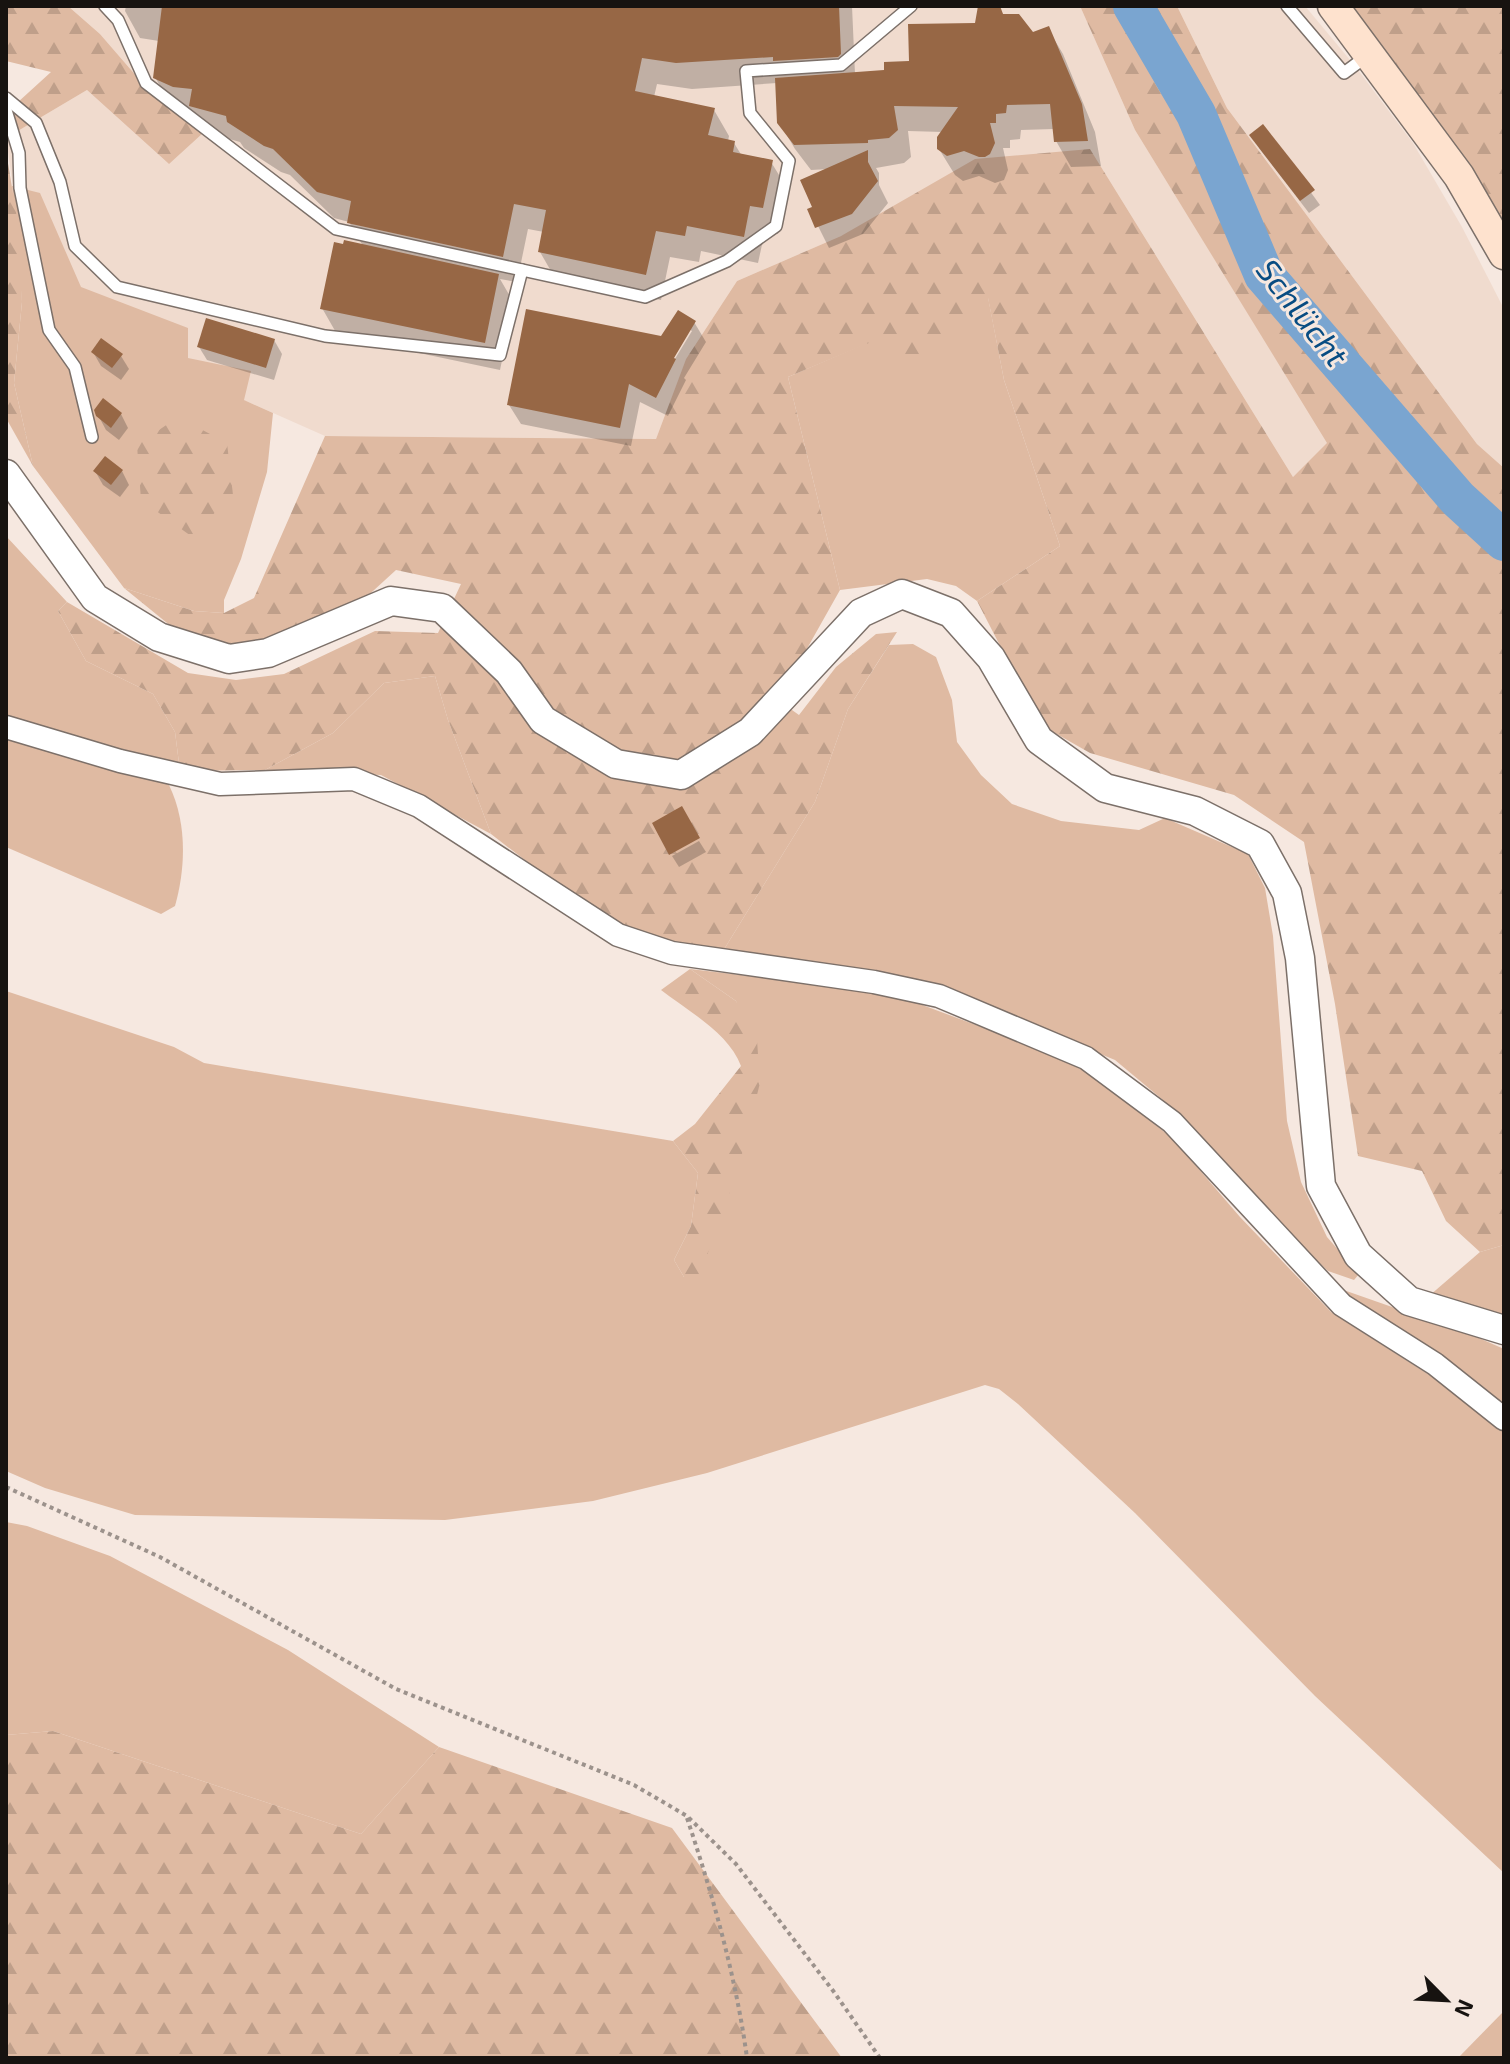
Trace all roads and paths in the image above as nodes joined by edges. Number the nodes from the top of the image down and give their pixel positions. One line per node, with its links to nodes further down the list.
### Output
1 (105, 6): 9 (lane)
2 (911, 6): 9 (lane)
3 (1287, 6): 5 (lane)
4 (1333, 6): 5 (main road)
5 (1371, 54): 8 (main road)
6 (6, 98): 9 (lane)
7 (6, 110): 10 (lane)
8 (1504, 254)
9 (522, 270)
10 (92, 437)
11 (6, 474): 13 (street)
12 (6, 727): 14 (street)
13 (1504, 1330)
14 (1504, 1419)
15 (6, 1487): 16 (path)
16 (687, 1816): 17 (path); 18 (path)
17 (747, 2058)
18 (880, 2058)

